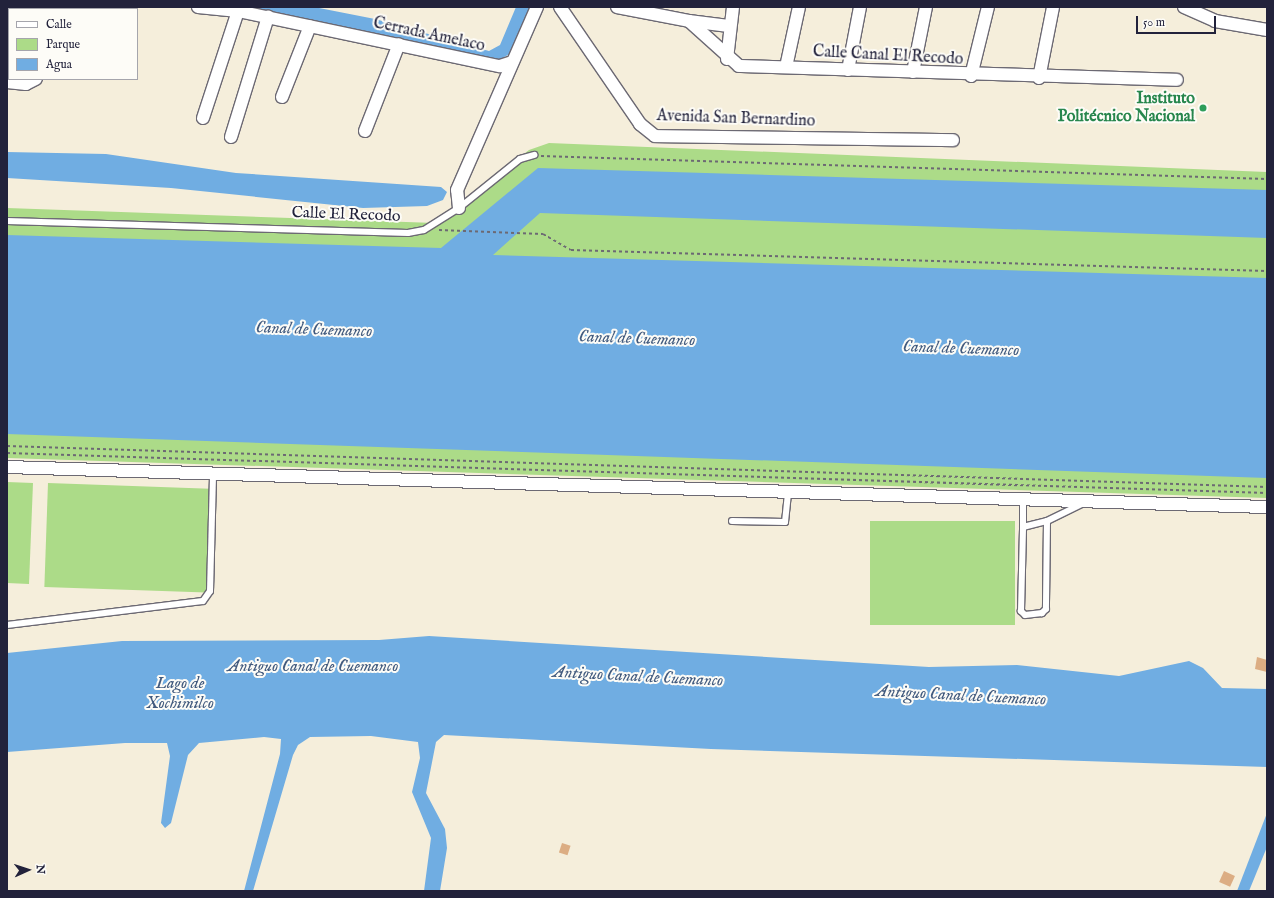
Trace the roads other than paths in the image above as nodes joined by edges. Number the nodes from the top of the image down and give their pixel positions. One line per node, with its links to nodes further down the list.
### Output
1 (198, 7): 12 (street, Cerrada Amelaco)
2 (537, 7): 20 (street)
3 (560, 7): 33 (street, Avenida San Bernardino)
4 (617, 7): 14 (street)
5 (733, 7): 16 (street)
6 (799, 7): 21 (street)
7 (860, 7): 22 (street)
8 (926, 7): 23 (street)
9 (988, 7): 24 (street)
10 (1053, 7): 25 (street)
11 (1184, 7): 17 (street)
12 (238, 10): 13 (street, Cerrada Amelaco); 30 (street)
13 (268, 18): 15 (street, Cerrada Amelaco); 32 (street)
14 (689, 21): 16 (street); 19 (street, Calle Canal El Recodo)
15 (310, 26): 18 (street, Cerrada Amelaco); 29 (street)
16 (729, 26): 19 (street)
17 (1267, 30)
18 (398, 44): 20 (street, Cerrada Amelaco); 31 (street)
19 (727, 59): 21 (street, Calle Canal El Recodo)
20 (501, 64): 35 (street)
21 (786, 67): 22 (street, Calle Canal El Recodo)
22 (848, 70): 23 (street, Calle Canal El Recodo)
23 (913, 72): 24 (street, Calle Canal El Recodo)
24 (971, 76): 25 (street, Calle Canal El Recodo)
25 (1039, 78): 27 (street, Calle Canal El Recodo)
26 (34, 80): 28 (street)
27 (1177, 80)
28 (7, 82)
29 (282, 97)
30 (203, 118)
31 (365, 131)
32 (232, 137)
33 (953, 140)
34 (534, 155): 35 (lane, Calle El Recodo)
35 (459, 208): 36 (lane, Calle El Recodo)
36 (7, 220)
37 (7, 467): 38 (street)
38 (213, 474): 39 (street); 46 (lane)
39 (788, 492): 40 (street); 43 (lane)
40 (1022, 499): 41 (street); 45 (lane)
41 (1087, 501): 42 (street); 44 (lane)
42 (1267, 507)
43 (732, 521)
44 (1047, 521): 45 (lane); 45 (lane)
45 (1023, 527)
46 (7, 625)

